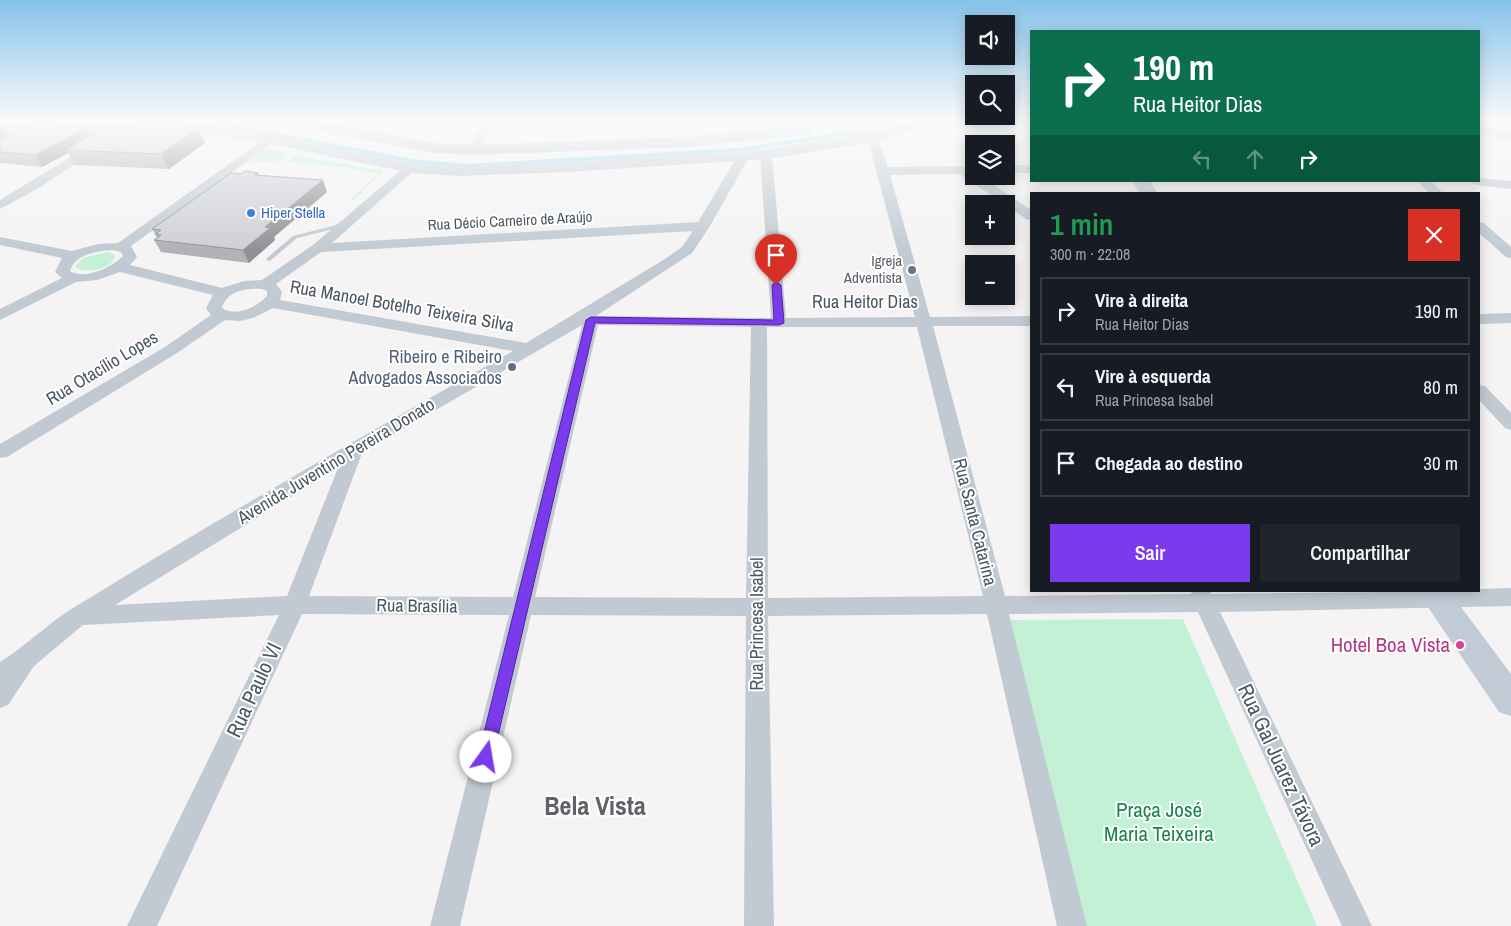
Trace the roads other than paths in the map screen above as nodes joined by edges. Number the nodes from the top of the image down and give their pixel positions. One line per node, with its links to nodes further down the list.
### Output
1 (68, 164): 18 (street)
2 (235, 164): 27 (street)
3 (393, 164): 8 (main road)
4 (600, 164): 8 (main road)
5 (738, 164): 21 (street, Avenida Juventino Pereira Donato)
6 (766, 164): 43 (street, Rua Princesa Isabel)
7 (880, 164): 12 (street, Rua Santa Catarina)
8 (411, 168): 20 (street)
9 (1015, 169): 10 (street)
10 (1030, 169)
11 (965, 170): 12 (street)
12 (883, 171): 44 (street, Rua Santa Catarina)
13 (1480, 181): 16 (street)
14 (1424, 182): 17 (street)
15 (989, 185): 19 (street)
16 (1511, 185)
17 (1436, 192)
18 (0, 205)
19 (1030, 215)
20 (345, 225): 25 (lane); 28 (street)
21 (703, 226): 28 (street, Rua Décio Carneiro de Araújo); 41 (street, Avenida Juventino Pereira Donato)
22 (283, 235): 25 (lane)
23 (1485, 236): 24 (street); 29 (street)
24 (1511, 236)
25 (295, 237): 31 (lane)
26 (0, 241): 30 (street)
27 (120, 246): 30 (street); 32 (street)
28 (318, 248): 34 (street)
29 (1511, 254)
30 (74, 256): 33 (street)
31 (269, 259)
32 (119, 267): 33 (street); 35 (street)
33 (73, 278): 37 (street)
34 (265, 285): 35 (street); 36 (street)
35 (224, 293): 38 (street)
36 (270, 303): 38 (street); 45 (street, Rua Manoel Botelho Teixeira Silva)
37 (0, 315)
38 (222, 315): 49 (street, Rua Otacílio Lopes)
39 (1511, 318): 40 (street)
40 (1480, 319)
41 (584, 320): 43 (street, Rua Heitor Dias); 45 (street, Avenida Juventino Pereira Donato); 55 (street)
42 (1030, 321): 44 (street, Rua Heitor Dias)
43 (769, 322): 44 (street, Rua Heitor Dias); 56 (street, Rua Princesa Isabel)
44 (924, 322): 54 (street, Rua Santa Catarina)
45 (526, 348): 48 (street, Avenida Juventino Pereira Donato)
46 (1480, 391): 47 (street)
47 (1511, 424)
48 (354, 449): 53 (street, Rua Paulo VI); 57 (street, Avenida Juventino Pereira Donato)
49 (0, 452)
50 (1434, 594): 51 (street, Rua Brasília); 52 (street, Rua Brasília); 61 (main road)
51 (1203, 597): 54 (street, Rua Brasília); 66 (street, Rua Gal Juarez Távora)
52 (1511, 597)
53 (295, 604): 55 (street, Rua Brasília); 57 (street, Rua Brasília); 62 (street, Rua Paulo VI)
54 (996, 604): 56 (street, Rua Brasília); 65 (street, Rua Santa Catarina)
55 (522, 607): 56 (street, Rua Brasília); 63 (street)
56 (757, 607): 64 (street, Rua Princesa Isabel)
57 (78, 616): 58 (street, Avenida Juventino Pereira Donato)
58 (28, 657): 59 (street, Avenida Juventino Pereira Donato); 60 (street)
59 (0, 674)
60 (0, 697)
61 (1511, 701)
62 (142, 926)
63 (445, 926)
64 (759, 926)
65 (1072, 926)
66 (1357, 926)

